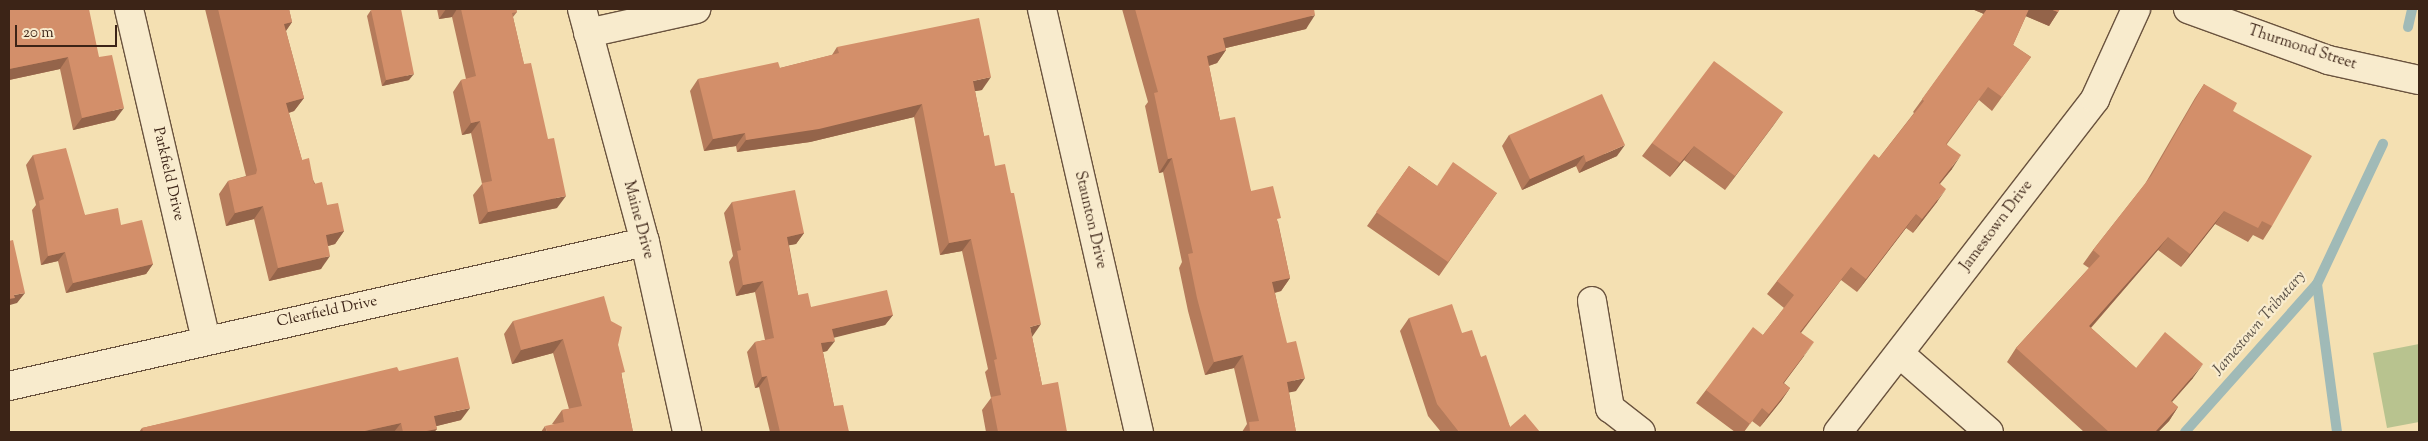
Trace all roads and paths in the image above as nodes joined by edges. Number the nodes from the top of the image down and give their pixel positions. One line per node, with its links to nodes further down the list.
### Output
1 (130, 9): 10 (street, Parkfield Drive)
2 (696, 9): 6 (street)
3 (1042, 9): 14 (street, Staunton Drive)
4 (2136, 9): 11 (street, Jamestown Drive)
5 (2188, 9): 7 (street, Thurmond Street)
6 (585, 21): 8 (street, Maine Drive)
7 (2419, 80)
8 (645, 242): 10 (street, Clearfield Drive); 13 (street, Maine Drive)
9 (1592, 302): 15 (street)
10 (206, 339): 12 (street, Clearfield Drive)
11 (1900, 354): 16 (street, Jamestown Drive); 17 (street)
12 (9, 386)
13 (687, 432)
14 (1139, 432)
15 (1641, 432)
16 (1838, 432)
17 (1989, 432)

